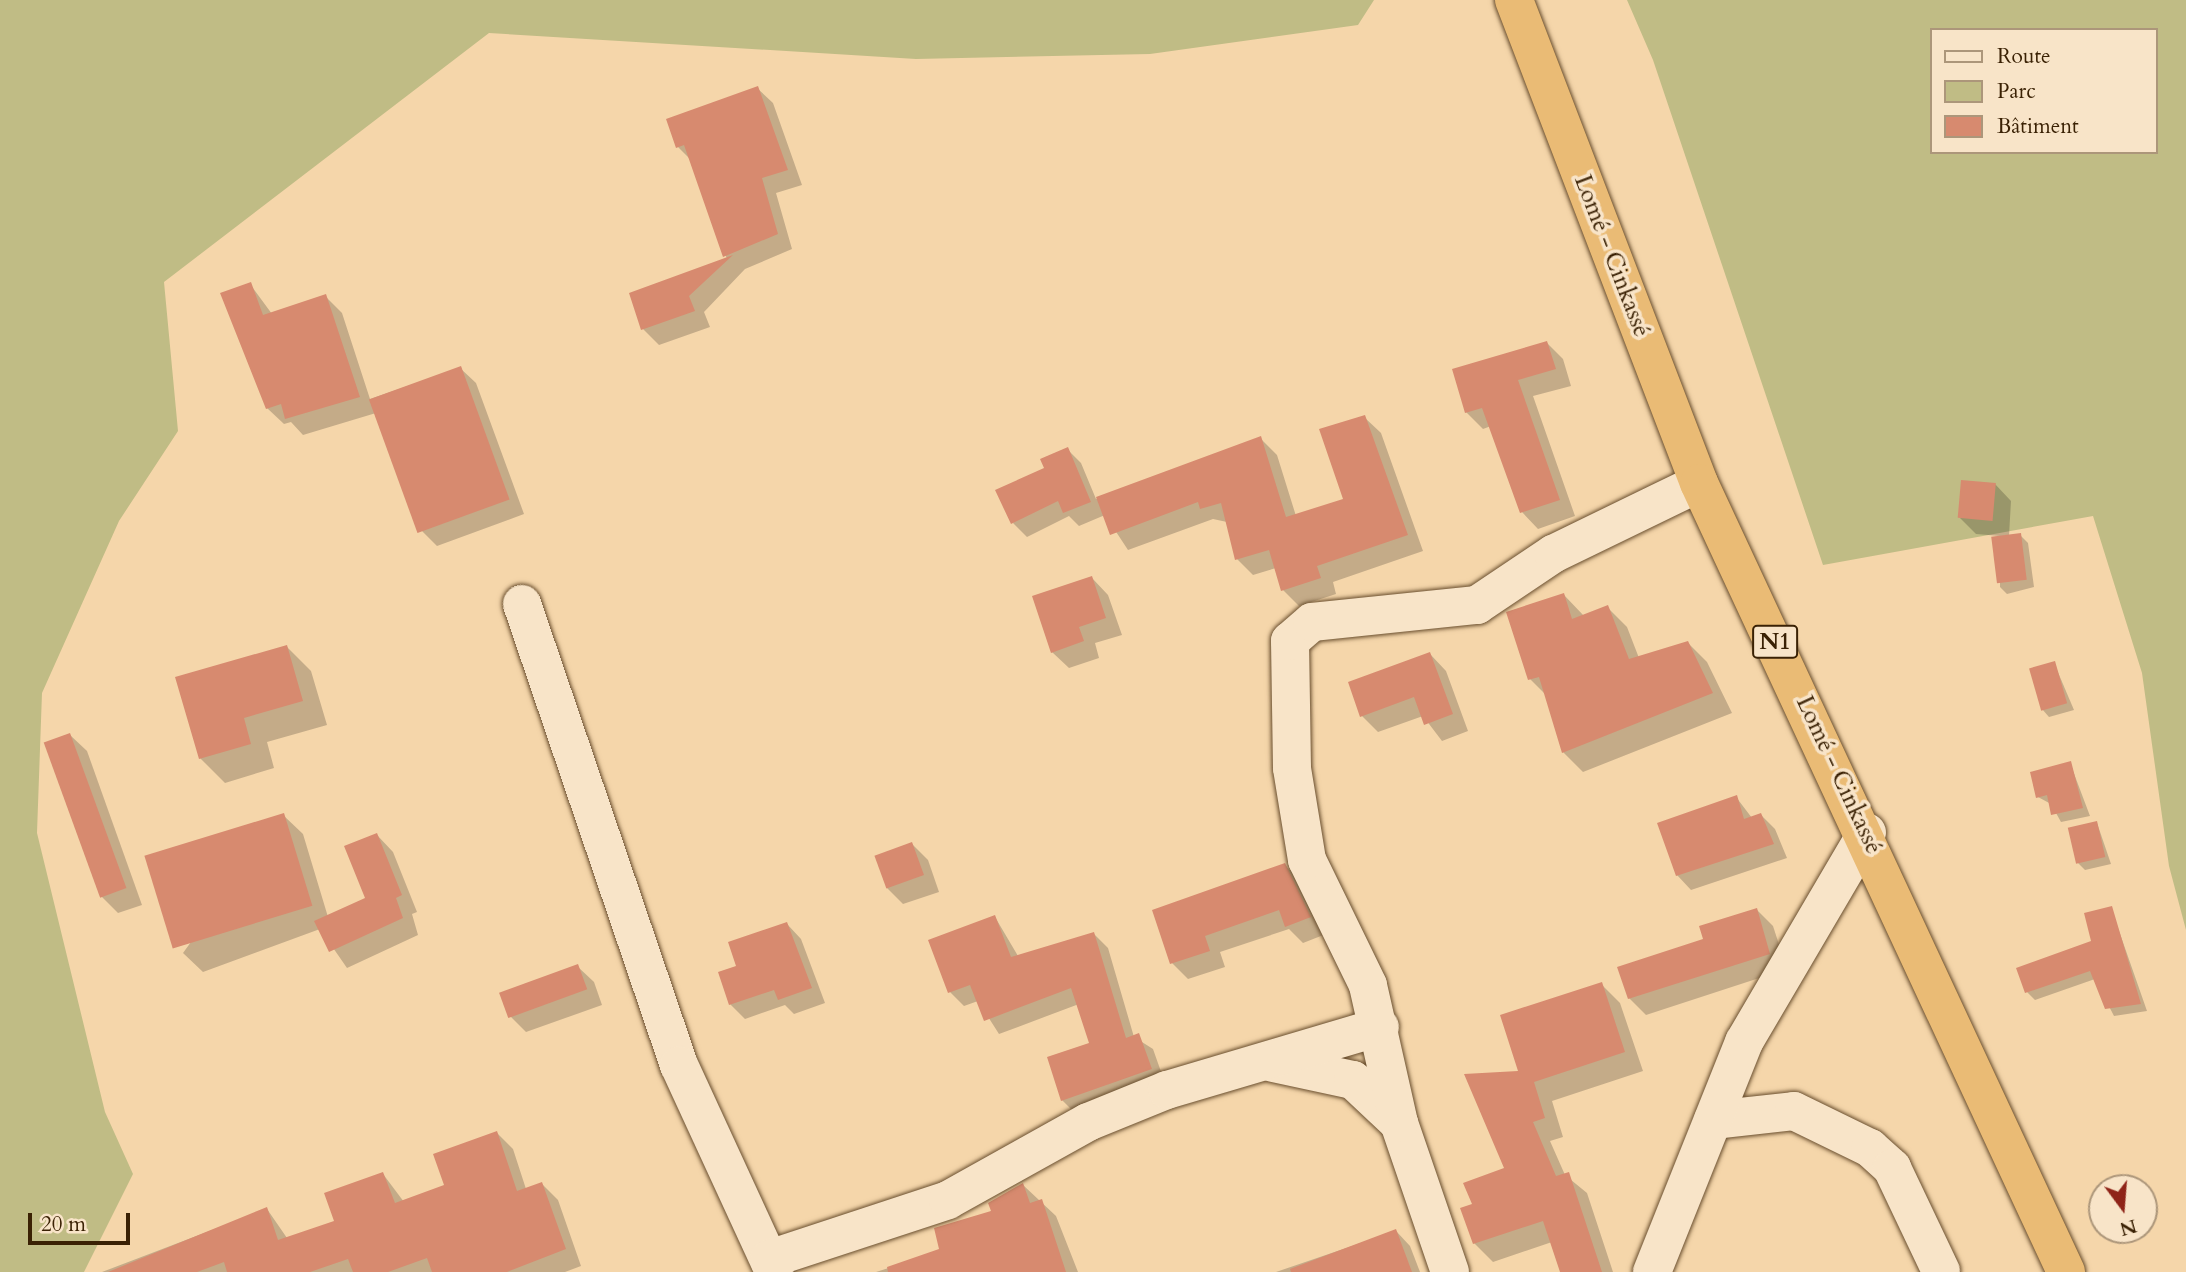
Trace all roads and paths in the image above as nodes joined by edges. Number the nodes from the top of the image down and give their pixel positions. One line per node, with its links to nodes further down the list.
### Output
1 (1514, 0): 2 (highway, Lomé - Cinkassé / N1)
2 (1699, 483): 4 (highway, Lomé - Cinkassé / N1); 5 (street)
3 (522, 604): 9 (street)
4 (1867, 832): 7 (street); 13 (highway, Lomé - Cinkassé / N1)
5 (1380, 1027): 6 (street); 8 (street)
6 (1258, 1061): 8 (street); 9 (street)
7 (1713, 1120): 11 (street); 12 (street)
8 (1399, 1123): 10 (street)
9 (772, 1265)
10 (1450, 1272)
11 (1653, 1272)
12 (1940, 1272)
13 (2066, 1272)

